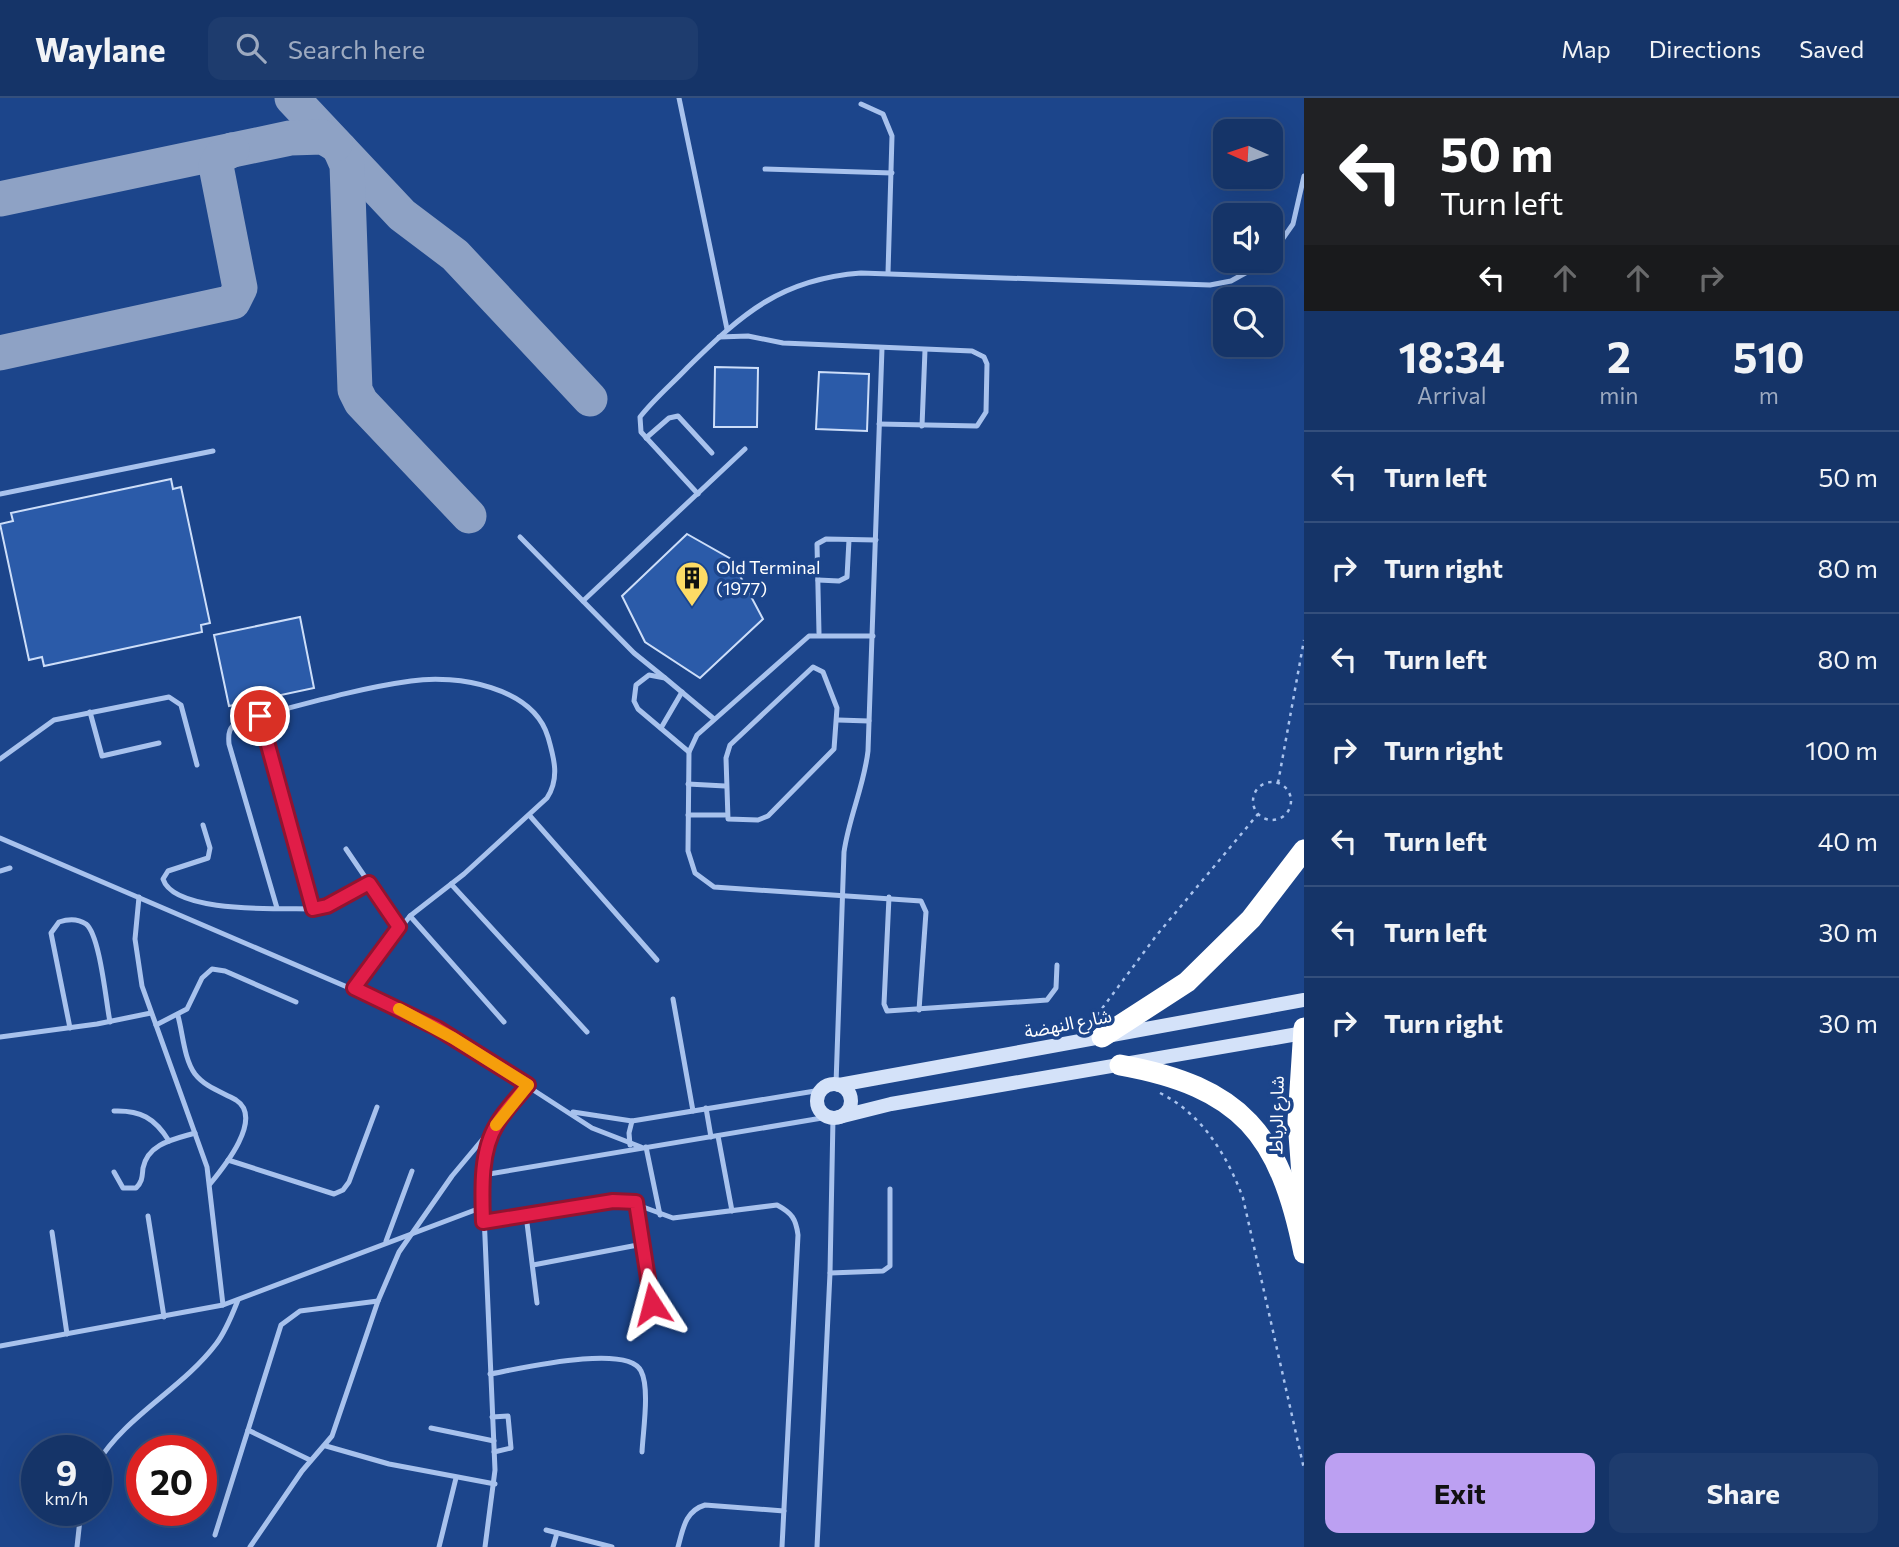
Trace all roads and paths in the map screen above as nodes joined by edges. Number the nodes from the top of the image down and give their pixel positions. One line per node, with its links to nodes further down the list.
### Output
1 (679, 98): 9 (lane)
2 (861, 104): 4 (lane)
3 (765, 169): 4 (lane)
4 (892, 173): 7 (lane)
5 (1304, 176): 6 (lane)
6 (1283, 239)
7 (888, 273): 8 (lane); 9 (lane)
8 (1245, 273)
9 (727, 329): 10 (lane)
10 (719, 337): 11 (lane); 15 (lane)
11 (882, 348): 12 (lane); 13 (lane)
12 (925, 349): 14 (lane); 14 (lane)
13 (880, 424): 14 (lane); 23 (lane)
14 (922, 426)
15 (646, 439): 18 (lane); 20 (lane)
16 (745, 449): 20 (lane)
17 (213, 451): 19 (lane)
18 (712, 453)
19 (0, 494)
20 (698, 494): 25 (lane)
21 (520, 537): 25 (lane)
22 (849, 540): 23 (lane); 24 (lane); 24 (lane)
23 (876, 540): 27 (lane)
24 (818, 580): 26 (lane)
25 (583, 601): 29 (lane)
26 (819, 634): 27 (lane); 33 (lane)
27 (873, 636): 35 (lane)
28 (1304, 640): 41 (path)
29 (665, 678): 30 (lane); 36 (lane)
30 (682, 692): 33 (lane); 36 (lane)
31 (90, 712): 37 (lane); 39 (lane); 40 (lane)
32 (260, 716): 47 (lane); 59 (lane); 60 (lane)
33 (714, 719): 38 (lane)
34 (838, 720): 35 (lane); 43 (lane); 46 (lane)
35 (869, 721): 56 (lane)
36 (661, 728): 38 (lane)
37 (159, 743)
38 (689, 752): 42 (lane)
39 (0, 759)
40 (197, 765)
41 (1278, 783): 44 (path); 44 (path)
42 (688, 784): 43 (lane); 45 (lane)
43 (725, 786): 46 (lane)
44 (1258, 814): 80 (path)
45 (688, 815): 46 (lane); 56 (lane)
46 (725, 815)
47 (530, 816): 55 (lane); 63 (lane)
48 (203, 825): 59 (lane)
49 (0, 838): 57 (lane)
50 (346, 849): 54 (lane)
51 (1304, 850): 79 (highway)
52 (10, 868): 53 (lane)
53 (0, 871)
54 (369, 883): 60 (lane); 62 (lane)
55 (451, 884): 61 (lane); 77 (lane)
56 (842, 895): 58 (lane); 82 (lane)
57 (139, 897): 65 (lane); 70 (lane)
58 (889, 897): 69 (lane); 69 (lane)
59 (277, 908): 60 (lane)
60 (313, 909)
61 (410, 916): 62 (lane); 73 (lane)
62 (399, 927): 65 (lane)
63 (657, 960)
64 (1057, 965): 69 (lane)
65 (354, 988): 83 (lane)
66 (673, 999): 89 (lane)
67 (1304, 1000): 79 (main road, شارع النهضة)
68 (296, 1002): 71 (lane)
69 (919, 1010)
70 (150, 1013): 72 (lane); 74 (lane)
71 (178, 1016): 74 (lane); 99 (lane)
72 (110, 1022): 75 (lane); 75 (lane)
73 (504, 1022)
74 (156, 1026): 94 (lane)
75 (70, 1028): 78 (lane)
76 (1304, 1031): 81 (main road); 106 (highway, شارع الرباط)
77 (587, 1032)
78 (0, 1037)
79 (1102, 1037): 80 (main road, شارع النهضة)
80 (1079, 1043): 82 (main road, شارع النهضة)
81 (1120, 1065): 91 (main road); 117 (highway)
82 (837, 1084): 85 (main road); 91 (main road)
83 (528, 1085): 90 (lane); 93 (lane)
84 (1150, 1088): 138 (path)
85 (821, 1090): 87 (lane); 91 (main road)
86 (377, 1107): 99 (lane)
87 (706, 1108): 89 (lane); 95 (lane)
88 (114, 1111): 96 (lane)
89 (693, 1111): 92 (lane)
90 (570, 1112): 92 (lane); 97 (lane)
91 (833, 1117): 95 (lane); 119 (lane)
92 (632, 1121): 97 (lane)
93 (496, 1126): 102 (lane); 113 (lane)
94 (195, 1133): 96 (lane); 103 (lane)
95 (714, 1136): 98 (lane); 108 (lane)
96 (169, 1141): 101 (lane)
97 (630, 1145): 98 (lane)
98 (644, 1147): 102 (lane); 110 (lane)
99 (228, 1160): 103 (lane)
100 (412, 1171): 115 (lane)
101 (114, 1172)
102 (483, 1175): 107 (lane)
103 (210, 1184): 124 (lane)
104 (890, 1189): 119 (lane)
105 (636, 1202): 109 (lane); 110 (lane); 116 (lane)
106 (1304, 1202)
107 (483, 1207): 112 (lane); 113 (lane)
108 (732, 1212): 110 (lane); 141 (lane)
109 (526, 1215): 112 (lane); 118 (lane)
110 (660, 1215)
111 (148, 1216): 125 (lane)
112 (483, 1222): 128 (lane)
113 (414, 1231): 115 (lane); 121 (lane)
114 (51, 1232): 126 (lane)
115 (386, 1241): 120 (lane)
116 (643, 1244): 118 (lane); 123 (lane)
117 (1304, 1253)
118 (533, 1265): 122 (lane)
119 (830, 1273): 155 (lane)
120 (238, 1300): 124 (lane); 133 (lane)
121 (378, 1301): 131 (lane); 134 (lane)
122 (537, 1303)
123 (652, 1304)
124 (223, 1305): 125 (lane)
125 (164, 1317): 126 (lane)
126 (67, 1335): 127 (lane)
127 (0, 1346)
128 (491, 1374): 129 (lane); 135 (lane)
129 (492, 1417): 132 (lane); 136 (lane)
130 (431, 1427): 132 (lane)
131 (248, 1430): 137 (lane); 145 (lane)
132 (494, 1441): 136 (lane)
133 (112, 1442)
134 (326, 1446): 137 (lane); 139 (lane)
135 (642, 1451)
136 (494, 1452): 140 (lane)
137 (310, 1460): 148 (lane)
138 (1304, 1469)
139 (456, 1478): 140 (lane); 149 (lane)
140 (495, 1484): 150 (lane)
141 (784, 1511): 153 (lane); 154 (lane)
142 (79, 1526): 147 (lane)
143 (546, 1530): 144 (lane)
144 (557, 1533): 146 (lane); 151 (lane)
145 (215, 1535)
146 (591, 1544): 152 (lane)
147 (77, 1547)
148 (250, 1547)
149 (439, 1547)
150 (485, 1547)
151 (553, 1547)
152 (612, 1547)
153 (678, 1547)
154 (782, 1547)
155 (817, 1547)

